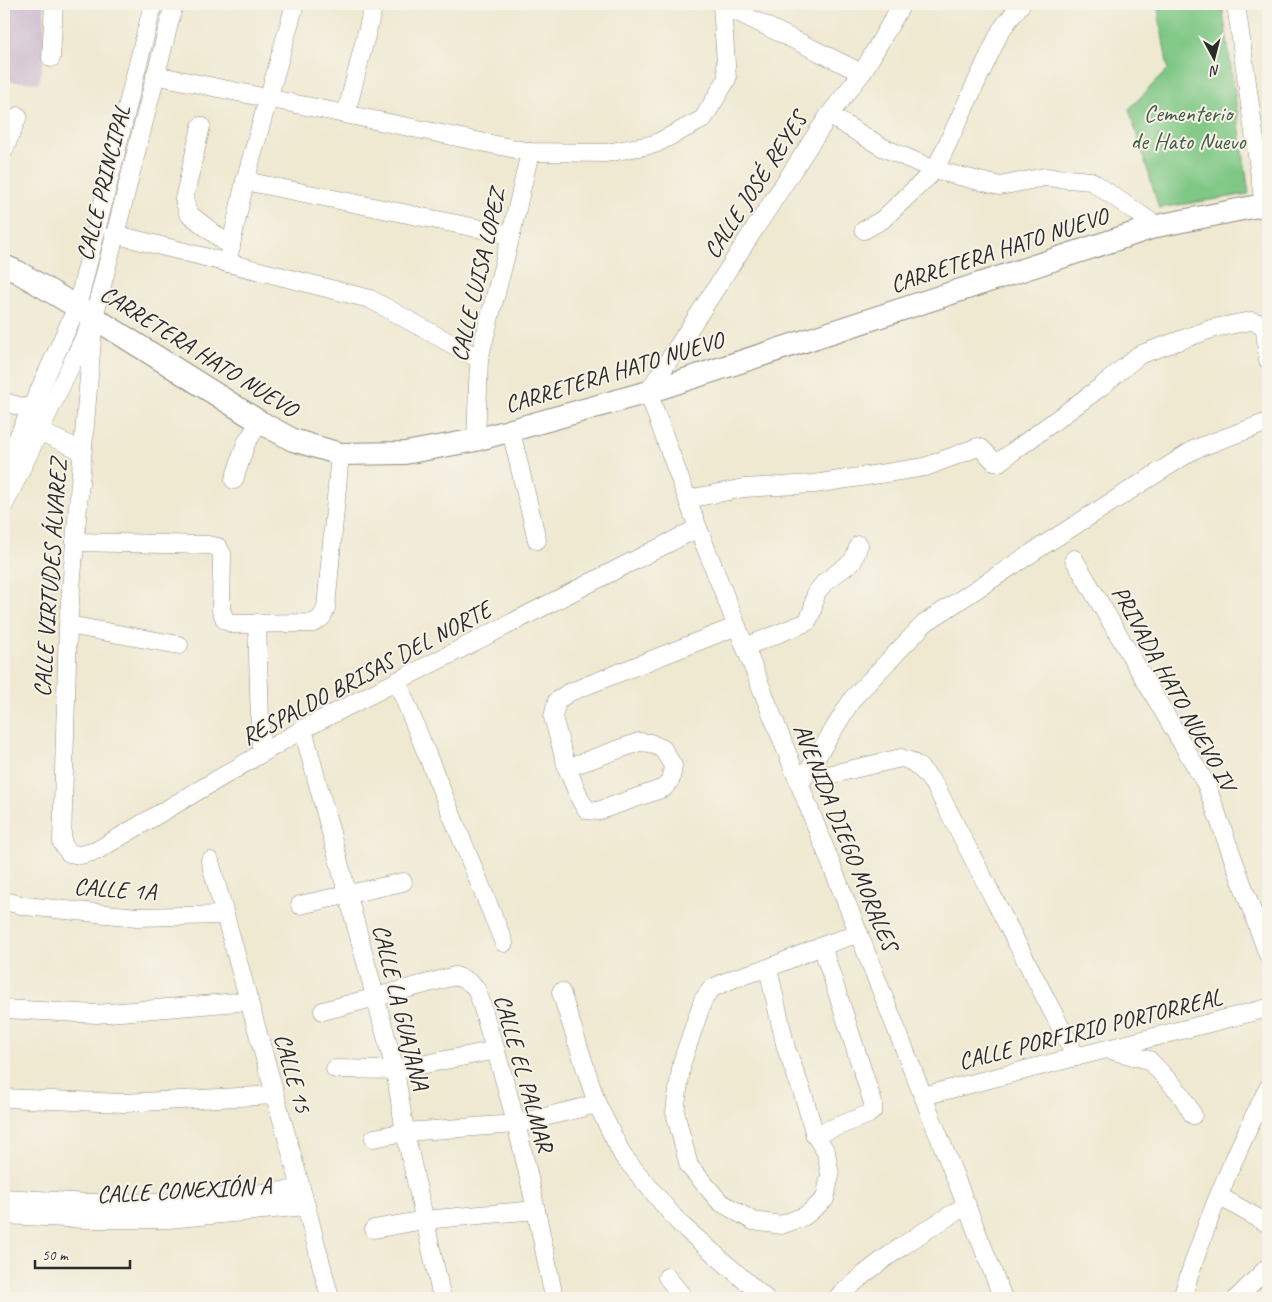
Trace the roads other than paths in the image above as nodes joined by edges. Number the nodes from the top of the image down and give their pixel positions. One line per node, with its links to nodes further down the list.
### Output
1 (54, 4): 10 (street)
2 (153, 4): 29 (street, CALLE PRINCIPAL)
3 (174, 4): 12 (street, CALLE PRINCIPAL)
4 (296, 4): 13 (street)
5 (374, 4): 14 (street)
6 (721, 4): 11 (street); 19 (street)
7 (902, 4): 11 (street, CALLE JOSÉ REYES)
8 (1021, 4): 20 (street)
9 (1236, 4): 22 (street)
10 (51, 58)
11 (862, 74): 15 (street, CALLE JOSÉ REYES)
12 (155, 75): 13 (street); 25 (street, CALLE PRINCIPAL)
13 (269, 98): 14 (street); 21 (street)
14 (346, 114): 19 (street)
15 (829, 115): 20 (street); 32 (street, CALLE JOSÉ REYES)
16 (18, 116): 18 (street)
17 (201, 126): 27 (street)
18 (4, 150)
19 (530, 152): 26 (street, CALLE LUISA LOPEZ)
20 (935, 170): 23 (street); 24 (street)
21 (245, 181): 26 (street); 27 (street)
22 (1266, 205): 23 (main road, CARRETERA HATO NUEVO)
23 (1157, 226): 32 (main road, CARRETERA HATO NUEVO)
24 (864, 230)
25 (114, 234): 27 (street); 29 (street, CALLE PRINCIPAL)
26 (511, 235): 30 (street, CALLE LUISA LOPEZ)
27 (229, 255): 30 (street)
28 (4, 266): 29 (main road, CARRETERA HATO NUEVO)
29 (85, 312): 34 (street, CALLE PRINCIPAL); 35 (street, CALLE PRINCIPAL); 36 (main road, CARRETERA HATO NUEVO); 41 (street, CALLE VIRTUDES ÁLVAREZ)
30 (479, 359): 40 (street, CALLE LUISA LOPEZ)
31 (1268, 360): 45 (street)
32 (648, 392): 39 (main road, CARRETERA HATO NUEVO); 45 (street, AVENIDA DIEGO MORALES)
33 (4, 402): 34 (street)
34 (30, 409): 35 (street); 43 (street, CALLE PRINCIPAL)
35 (47, 414): 38 (street, CALLE PRINCIPAL)
36 (260, 422): 42 (main road, CARRETERA HATO NUEVO); 44 (street)
37 (1268, 422): 62 (street)
38 (39, 431): 41 (street); 46 (street, CALLE PRINCIPAL)
39 (511, 431): 40 (main road, CARRETERA HATO NUEVO); 48 (street)
40 (476, 440): 42 (main road, CARRETERA HATO NUEVO)
41 (82, 451): 49 (street, CALLE VIRTUDES ÁLVAREZ)
42 (340, 454): 52 (street)
43 (4, 468)
44 (234, 480)
45 (688, 499): 47 (street, AVENIDA DIEGO MORALES)
46 (4, 505)
47 (698, 528): 54 (street, AVENIDA DIEGO MORALES); 57 (street, RESPALDO BRISAS DEL NORTE)
48 (538, 540)
49 (75, 542): 52 (street); 53 (street, CALLE VIRTUDES ÁLVAREZ)
50 (859, 545): 56 (street)
51 (1074, 559): 73 (street, PRIVADA HATO NUEVO IV)
52 (257, 623): 59 (street)
53 (68, 625): 55 (street); 63 (street, CALLE VIRTUDES ÁLVAREZ)
54 (737, 626): 56 (street, AVENIDA DIEGO MORALES); 60 (street)
55 (179, 646)
56 (745, 647): 62 (street, AVENIDA DIEGO MORALES)
57 (397, 681): 58 (street, RESPALDO BRISAS DEL NORTE); 71 (street)
58 (303, 729): 59 (street, RESPALDO BRISAS DEL NORTE); 66 (street, CALLE LA GUAJANA)
59 (261, 753): 63 (street, RESPALDO BRISAS DEL NORTE)
60 (567, 768): 60 (street)
61 (828, 775): 83 (street)
62 (800, 784): 70 (street, AVENIDA DIEGO MORALES)
63 (62, 844)
64 (210, 861): 69 (street, CALLE 15)
65 (402, 882): 66 (street)
66 (348, 894): 68 (street); 76 (street, CALLE LA GUAJANA)
67 (4, 901): 69 (street, CALLE 1A)
68 (300, 905)
69 (225, 915): 77 (street, CALLE 15)
70 (859, 933): 72 (street); 88 (street, AVENIDA DIEGO MORALES)
71 (504, 942)
72 (822, 946): 74 (street); 94 (street)
73 (1268, 955)
74 (768, 968): 94 (street); 94 (street)
75 (561, 992): 90 (street)
76 (376, 997): 80 (street, CALLE EL PALMAR); 81 (street, CALLE EL PALMAR); 85 (street, CALLE LA GUAJANA)
77 (249, 1001): 79 (street); 87 (street, CALLE 15)
78 (1268, 1008): 82 (street, CALLE PORFIRIO PORTORREAL)
79 (4, 1009)
80 (323, 1011)
81 (496, 1050): 85 (street); 92 (street, CALLE EL PALMAR)
82 (1105, 1050): 83 (street, CALLE PORFIRIO PORTORREAL); 91 (street)
83 (1076, 1057): 88 (street, CALLE PORFIRIO PORTORREAL)
84 (336, 1070): 85 (street)
85 (394, 1070): 93 (street, CALLE LA GUAJANA)
86 (1268, 1088): 97 (street)
87 (275, 1095): 89 (street); 96 (street, CALLE 15)
88 (923, 1096): 99 (street, AVENIDA DIEGO MORALES)
89 (4, 1098)
90 (597, 1104): 92 (street); 114 (street)
91 (1193, 1115)
92 (516, 1124): 93 (street); 101 (street, CALLE EL PALMAR)
93 (405, 1132): 95 (street); 104 (street, CALLE LA GUAJANA)
94 (815, 1135)
95 (374, 1138)
96 (301, 1189): 100 (street, CALLE 15); 102 (street, CALLE CONEXIÓN A)
97 (1219, 1196): 105 (street); 116 (street)
98 (4, 1198): 102 (street, CALLE CONEXIÓN A)
99 (967, 1205): 109 (street, AVENIDA DIEGO MORALES); 115 (street)
100 (306, 1206): 102 (street, CALLE CONEXIÓN A); 110 (street, CALLE 15)
101 (536, 1210): 104 (street); 112 (street, CALLE EL PALMAR)
102 (167, 1211): 103 (street, CALLE CONEXIÓN A)
103 (4, 1215)
104 (424, 1220): 106 (street); 111 (street, CALLE LA GUAJANA)
105 (1268, 1224)
106 (374, 1229)
107 (1268, 1267): 117 (street)
108 (667, 1277): 113 (street)
109 (1001, 1297)
110 (330, 1298)
111 (442, 1298)
112 (554, 1298)
113 (684, 1298)
114 (763, 1298)
115 (837, 1298)
116 (1182, 1298)
117 (1237, 1298)

